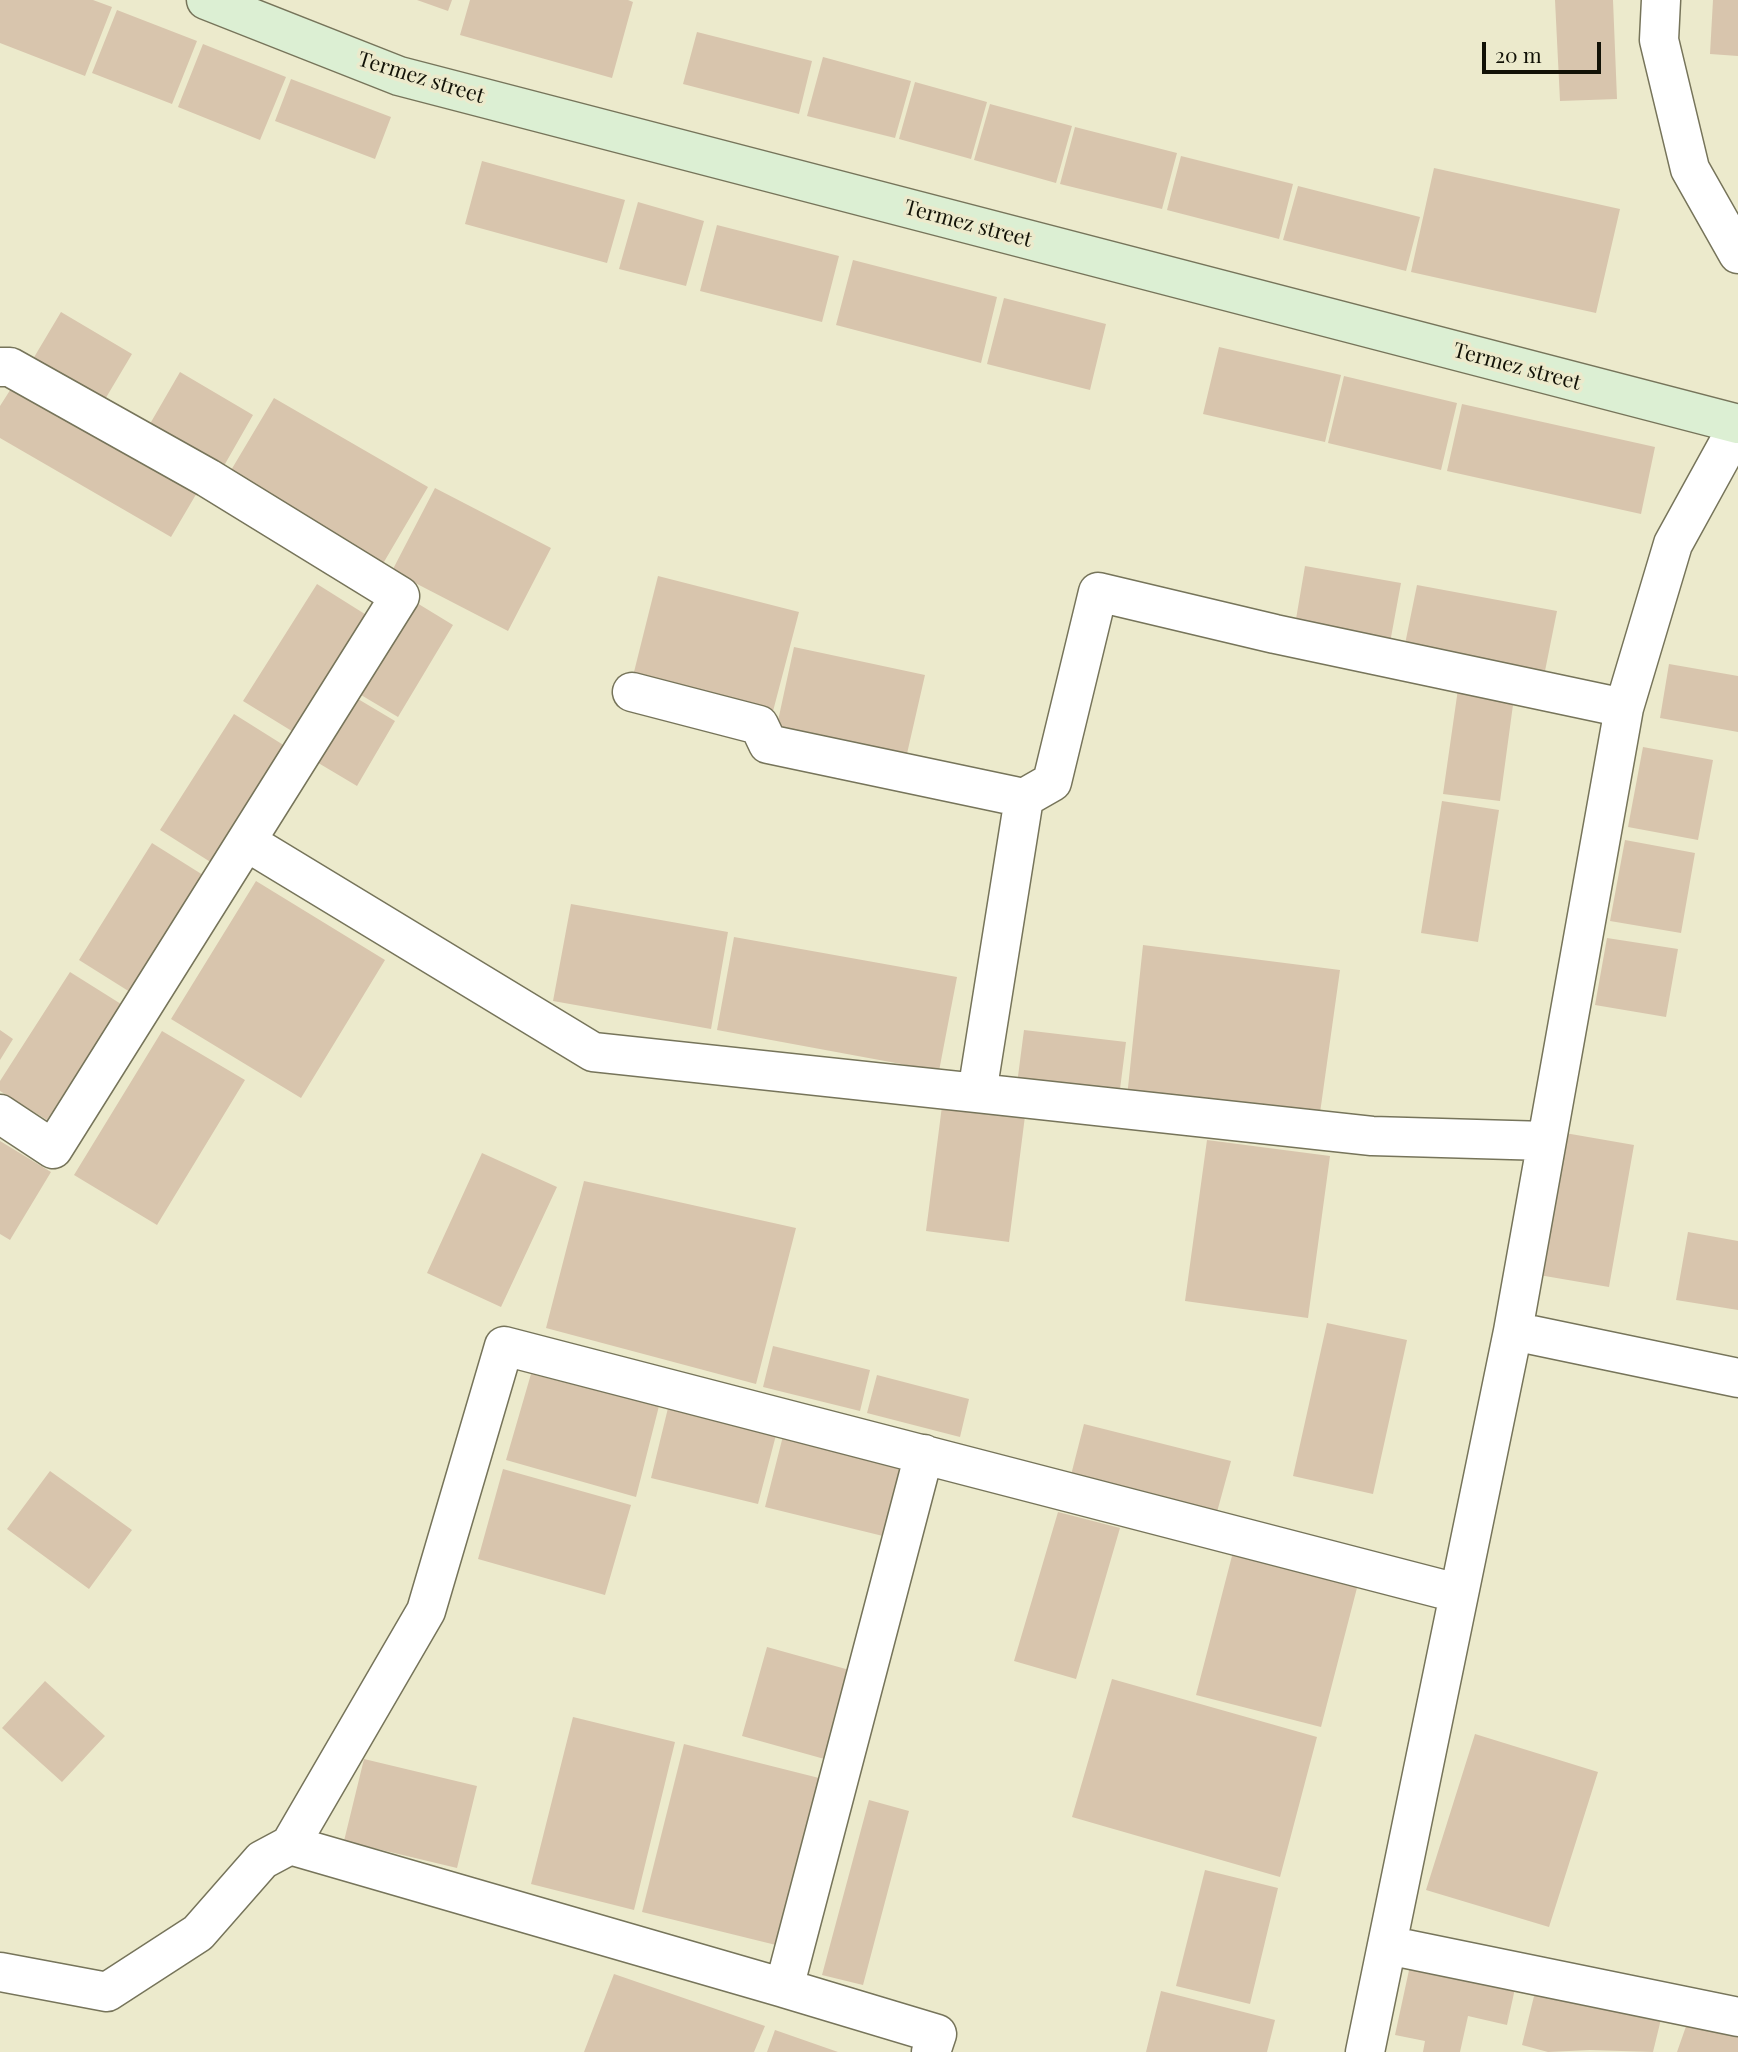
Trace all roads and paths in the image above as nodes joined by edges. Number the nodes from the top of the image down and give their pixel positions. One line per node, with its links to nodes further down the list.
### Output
1 (206, 0): 5 (main road, Termez street)
2 (1661, 0): 3 (street)
3 (1738, 254)
4 (0, 367): 9 (street)
5 (1738, 425): 7 (street)
6 (632, 692): 8 (street)
7 (1624, 708): 8 (street); 12 (street)
8 (1024, 798): 10 (street)
9 (247, 842): 10 (street); 11 (street)
10 (977, 1093): 12 (street)
11 (0, 1114)
12 (1546, 1141): 13 (street)
13 (1513, 1331): 14 (street); 16 (street)
14 (1738, 1378)
15 (924, 1454): 16 (street); 17 (street); 20 (street)
16 (1457, 1593): 18 (street)
17 (290, 1845): 19 (street); 20 (street)
18 (1387, 1945): 21 (street); 23 (street)
19 (0, 1972)
20 (785, 1988): 22 (street)
21 (1738, 2017)
22 (931, 2052)
23 (1365, 2052)

